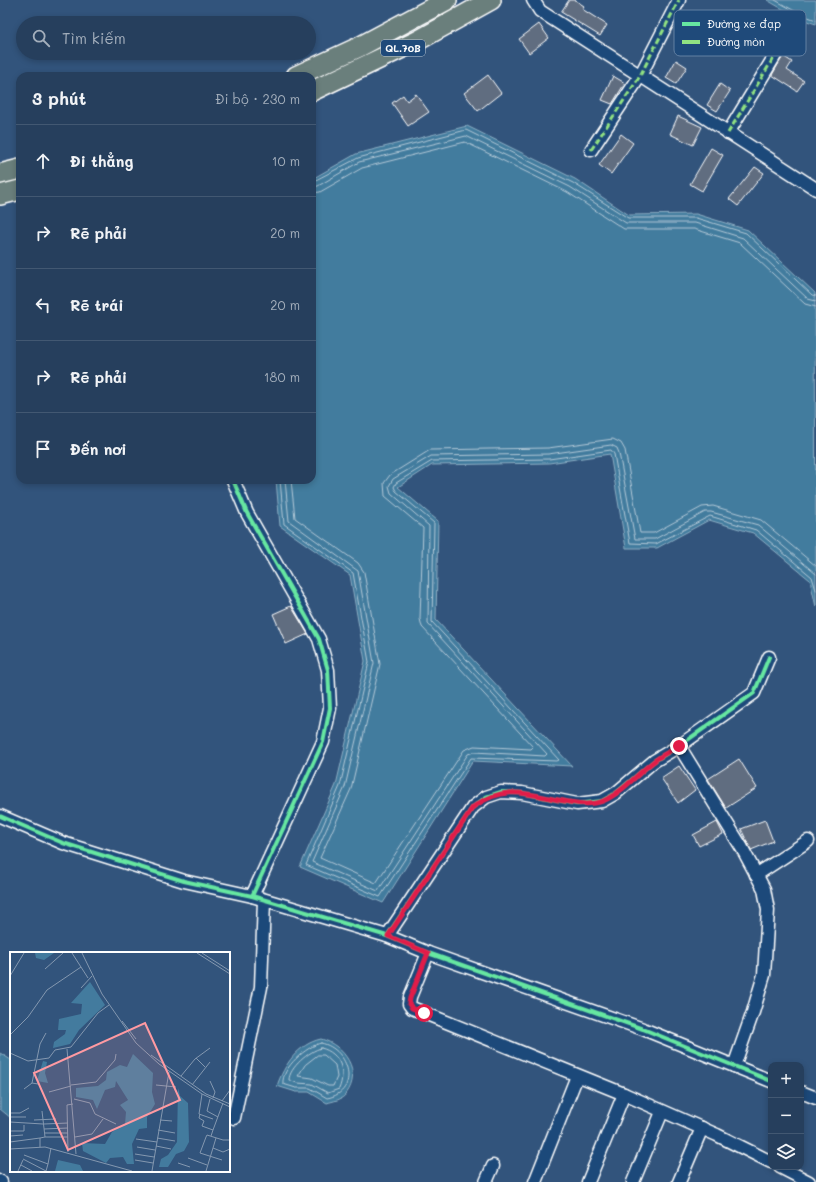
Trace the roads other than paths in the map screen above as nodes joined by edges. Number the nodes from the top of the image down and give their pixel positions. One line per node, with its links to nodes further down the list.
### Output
1 (447, 0): 6 (main road, QL.70B)
2 (490, 0): 8 (main road, QL.70B)
3 (533, 0): 7 (street)
4 (679, 0): 7 (street)
5 (776, 56): 9 (street)
6 (305, 72)
7 (640, 76): 9 (street); 10 (street)
8 (316, 89)
9 (728, 133): 13 (street)
10 (591, 150)
11 (16, 170): 12 (main road)
12 (0, 174)
13 (816, 189)
14 (16, 191): 15 (main road)
15 (0, 195)
16 (235, 484): 22 (street)
17 (769, 657): 18 (street)
18 (679, 746): 21 (street); 24 (street)
19 (0, 816): 22 (street)
20 (808, 841): 21 (street)
21 (756, 875): 26 (street)
22 (252, 896): 23 (street)
23 (264, 900): 24 (street); 33 (street)
24 (388, 936): 25 (street)
25 (428, 953): 26 (street); 27 (street)
26 (734, 1066): 28 (street)
27 (577, 1076): 30 (street); 39 (street)
28 (768, 1080)
29 (804, 1093): 31 (street)
30 (624, 1094): 32 (street); 40 (street)
31 (816, 1098)
32 (662, 1112): 34 (street); 41 (street)
33 (234, 1118)
34 (702, 1128): 35 (street); 42 (street)
35 (768, 1161)
36 (493, 1166): 38 (street)
37 (786, 1170): 43 (street)
38 (486, 1182)
39 (535, 1182)
40 (588, 1182)
41 (632, 1182)
42 (679, 1182)
43 (809, 1182)

